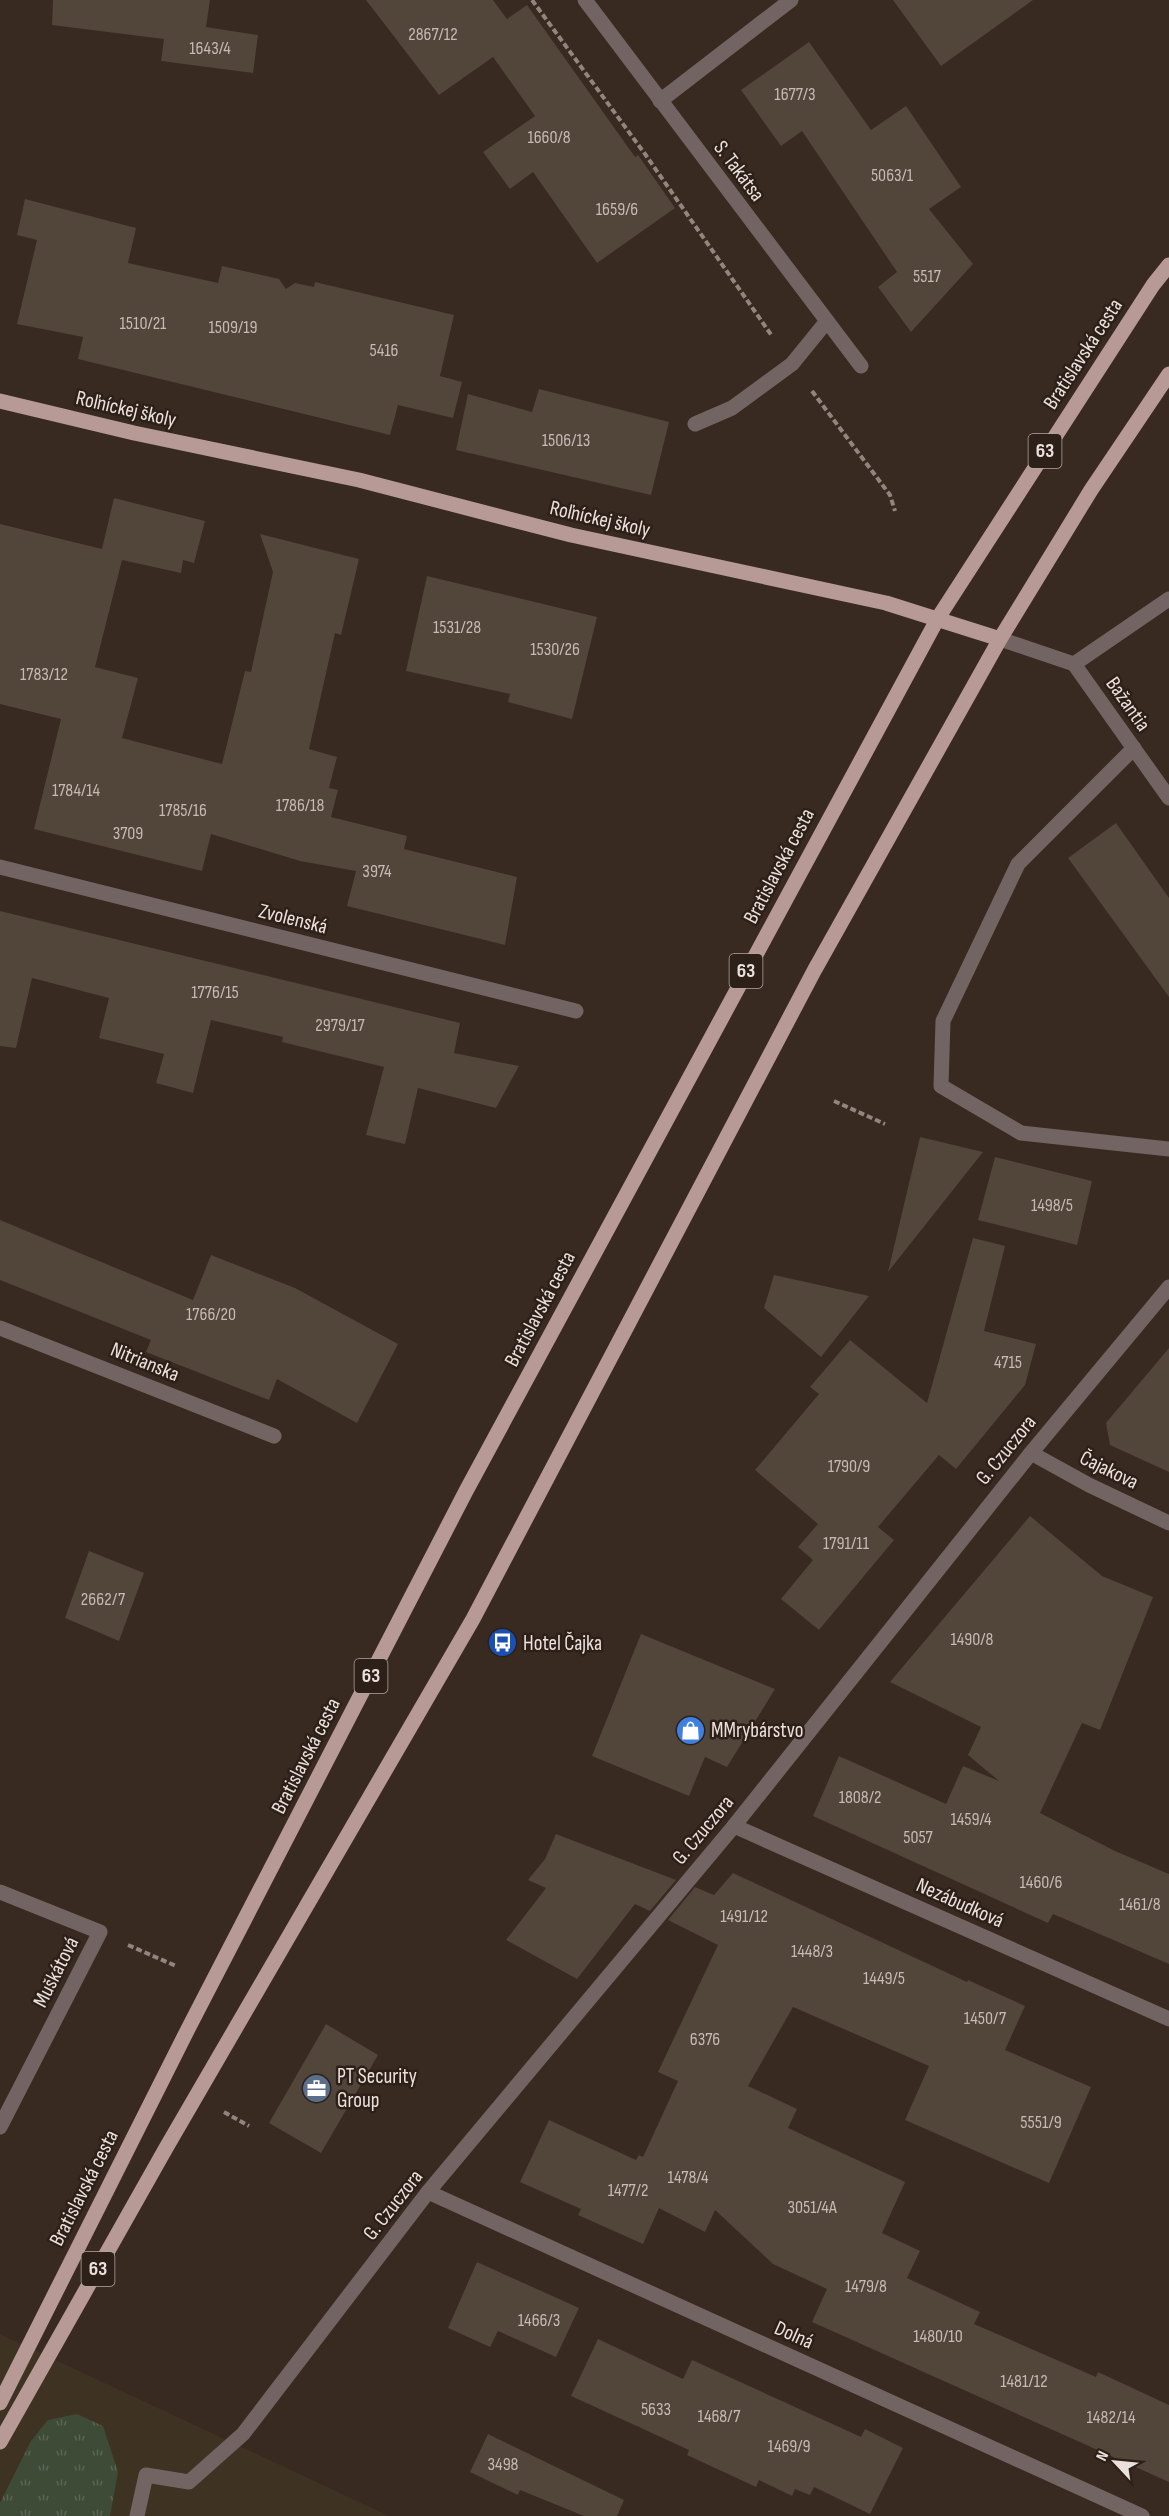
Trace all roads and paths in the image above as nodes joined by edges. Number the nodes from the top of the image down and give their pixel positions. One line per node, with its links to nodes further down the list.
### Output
1 (532, 0): 7 (path)
2 (585, 0): 4 (street, S. Takátsa)
3 (791, 0): 4 (street)
4 (660, 101): 6 (street, S. Takátsa)
5 (1169, 265): 14 (main road, Bratislavská cesta / 63)
6 (827, 321): 7 (street); 8 (street, S. Takátsa)
7 (792, 364): 11 (street); 12 (path)
8 (861, 366)
9 (1169, 374): 15 (main road, 63)
10 (0, 401): 14 (main road, Roľníckej školy)
11 (695, 424)
12 (895, 511)
13 (1169, 599): 16 (street)
14 (938, 618): 15 (main road, Roľníckej školy); 38 (main road, Bratislavská cesta / 63)
15 (1000, 639): 16 (street, Roľníckej školy); 39 (main road, 63)
16 (1074, 664): 17 (street, Bažantia)
17 (1134, 748): 18 (street, Bažantia); 23 (street)
18 (1169, 798)
19 (0, 867): 20 (street, Zvolenská)
20 (576, 1011)
21 (834, 1101): 22 (path)
22 (885, 1124)
23 (1169, 1149)
24 (1169, 1287): 27 (street, G. Czuczora)
25 (0, 1328): 26 (street, Nitrianska)
26 (274, 1436)
27 (1031, 1453): 28 (street, Čajakova); 29 (street, G. Czuczora)
28 (1169, 1522)
29 (734, 1826): 33 (street, Nezábudková); 37 (street, G. Czuczora)
30 (0, 1892): 31 (street, Muškátová)
31 (100, 1932): 32 (path); 36 (street, Muškátová)
32 (176, 1966)
33 (1169, 2019)
34 (218, 2109): 35 (path)
35 (249, 2126)
36 (0, 2127)
37 (429, 2192): 40 (street, G. Czuczora); 41 (street, Dolná)
38 (0, 2403)
39 (0, 2442)
40 (137, 2516)
41 (1142, 2516)

